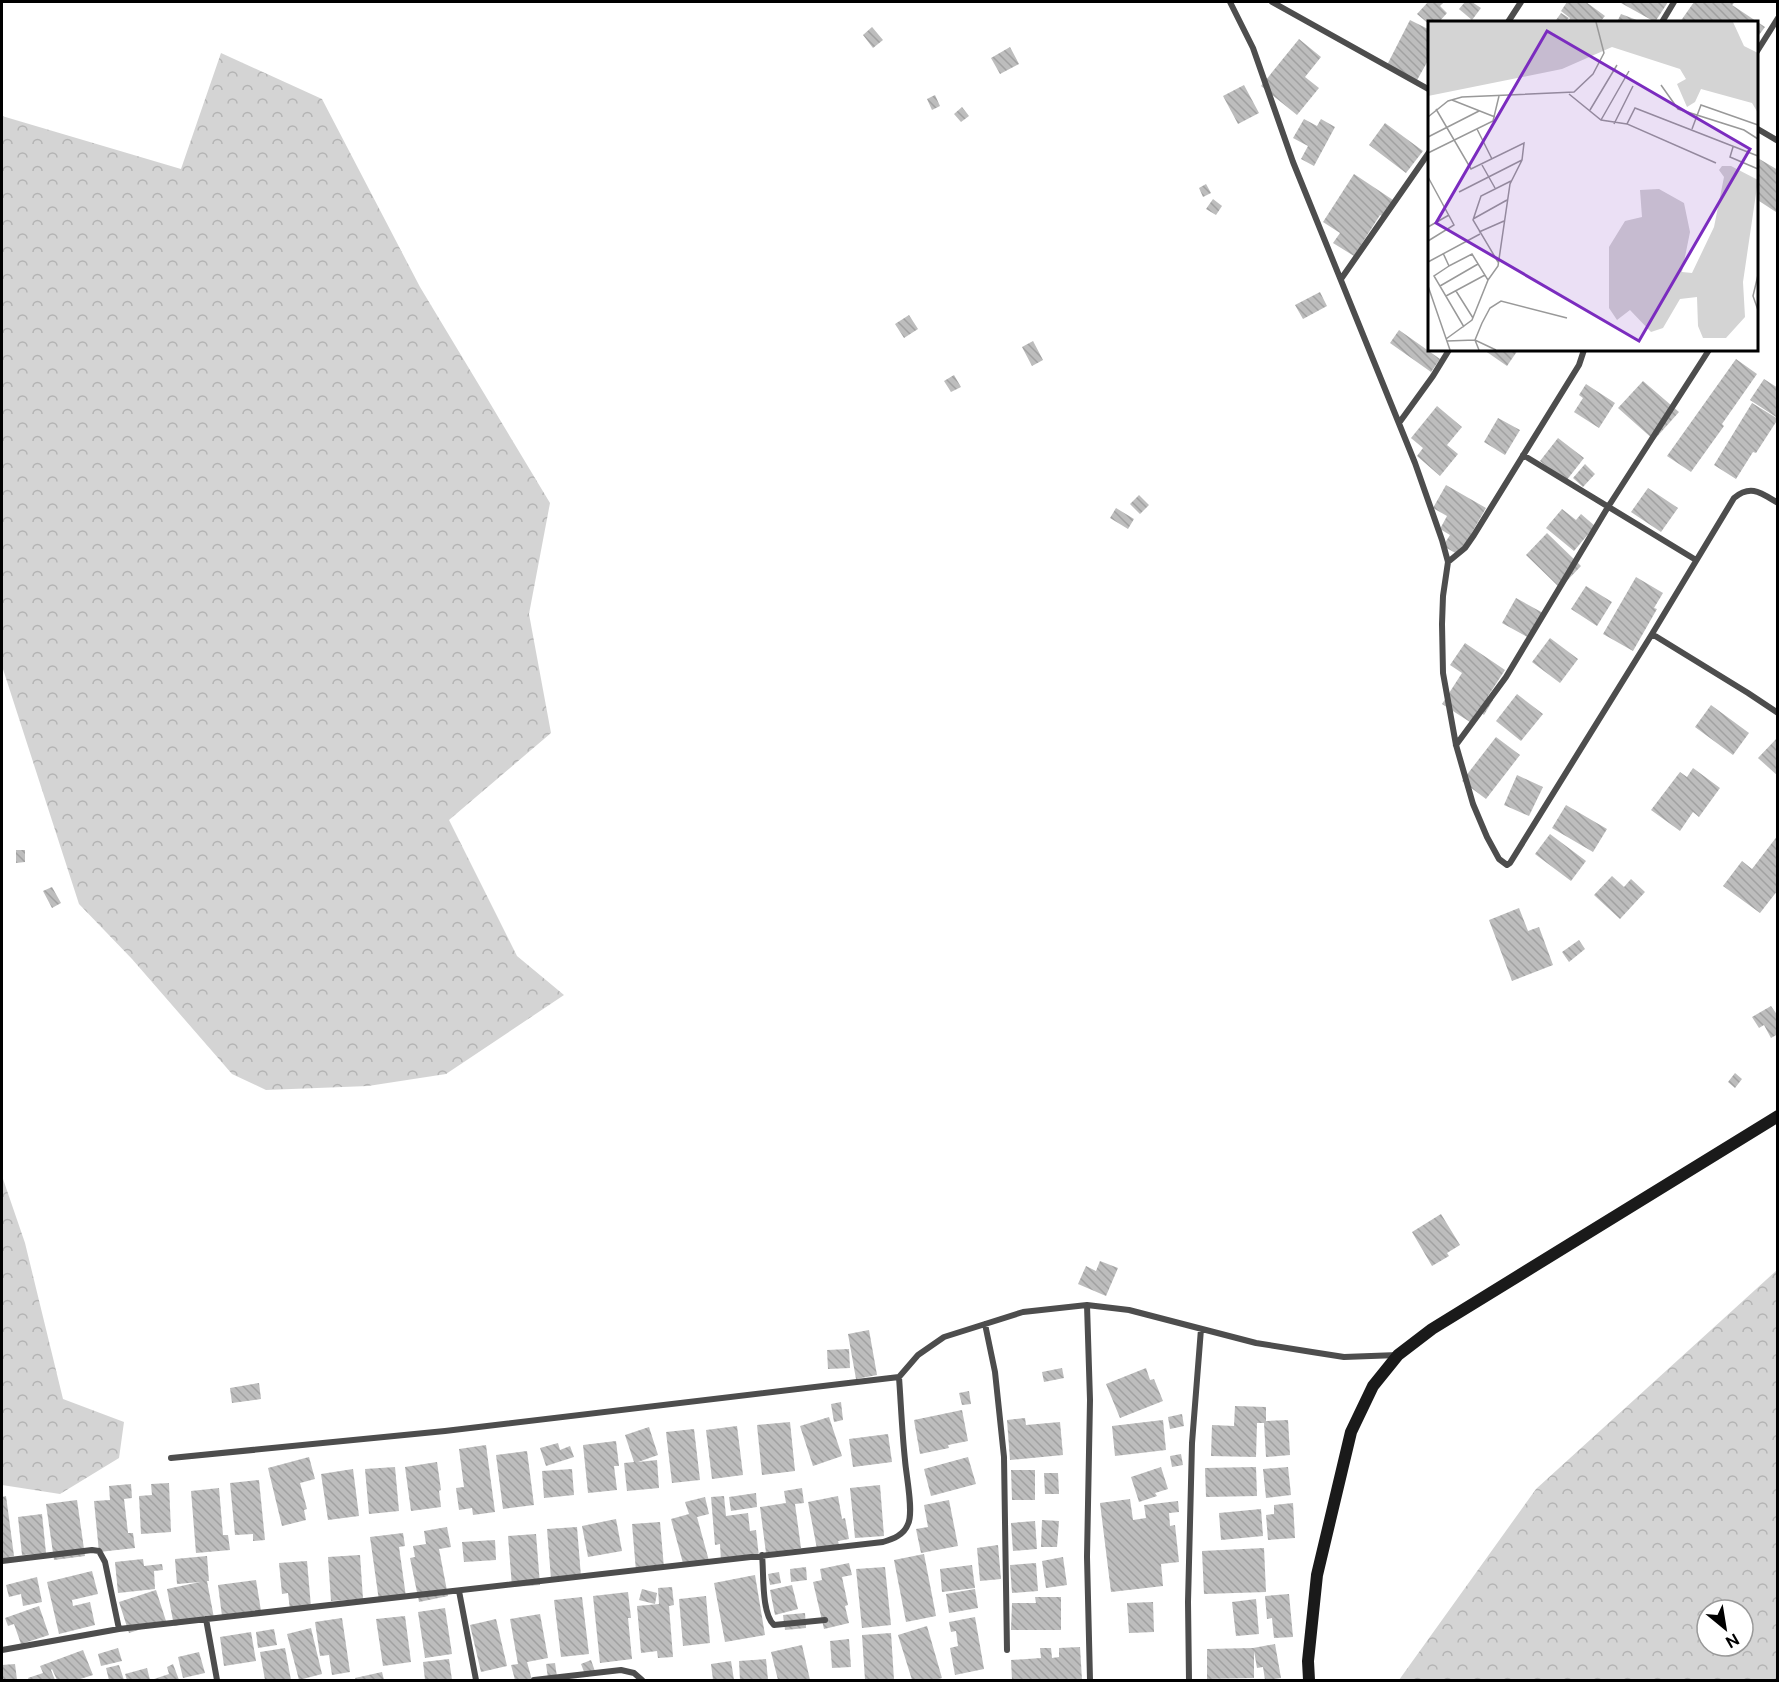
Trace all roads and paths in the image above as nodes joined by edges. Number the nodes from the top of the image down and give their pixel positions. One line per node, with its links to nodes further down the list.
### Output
1 (1230, 2): 13 (street)
2 (1272, 2): 9 (street)
3 (1521, 2): 6 (street)
4 (1674, 2): 7 (street)
5 (1778, 18): 8 (street)
6 (1509, 21)
7 (1663, 21)
8 (1758, 50)
9 (1428, 89)
10 (1758, 129): 11 (street)
11 (1778, 141)
12 (1428, 154): 13 (street)
13 (1341, 279): 17 (street)
14 (1448, 351): 17 (street)
15 (1584, 351): 18 (street)
16 (1708, 351): 20 (street)
17 (1399, 423): 22 (street)
18 (1523, 455): 20 (street); 22 (street)
19 (1778, 503): 21 (street)
20 (1608, 507): 21 (street); 25 (street)
21 (1696, 560): 23 (street)
22 (1448, 562): 25 (street)
23 (1652, 634): 24 (street); 25 (street)
24 (1778, 713)
25 (1456, 745)
26 (1778, 1116): 30 (main road)
27 (1087, 1305): 28 (street); 29 (street); 45 (street)
28 (985, 1324): 31 (street); 40 (street)
29 (1201, 1329): 30 (street); 46 (street)
30 (1398, 1355): 47 (main road)
31 (899, 1377): 32 (street); 33 (street)
32 (171, 1458)
33 (762, 1555): 35 (street); 37 (street)
34 (2, 1561): 38 (street)
35 (459, 1591): 36 (street); 42 (street)
36 (206, 1619): 38 (street); 41 (street)
37 (825, 1620)
38 (119, 1629): 39 (street)
39 (2, 1650)
40 (1007, 1650)
41 (217, 1680)
42 (476, 1680)
43 (534, 1680): 44 (street)
44 (642, 1680)
45 (1090, 1680)
46 (1189, 1680)
47 (1309, 1680)

